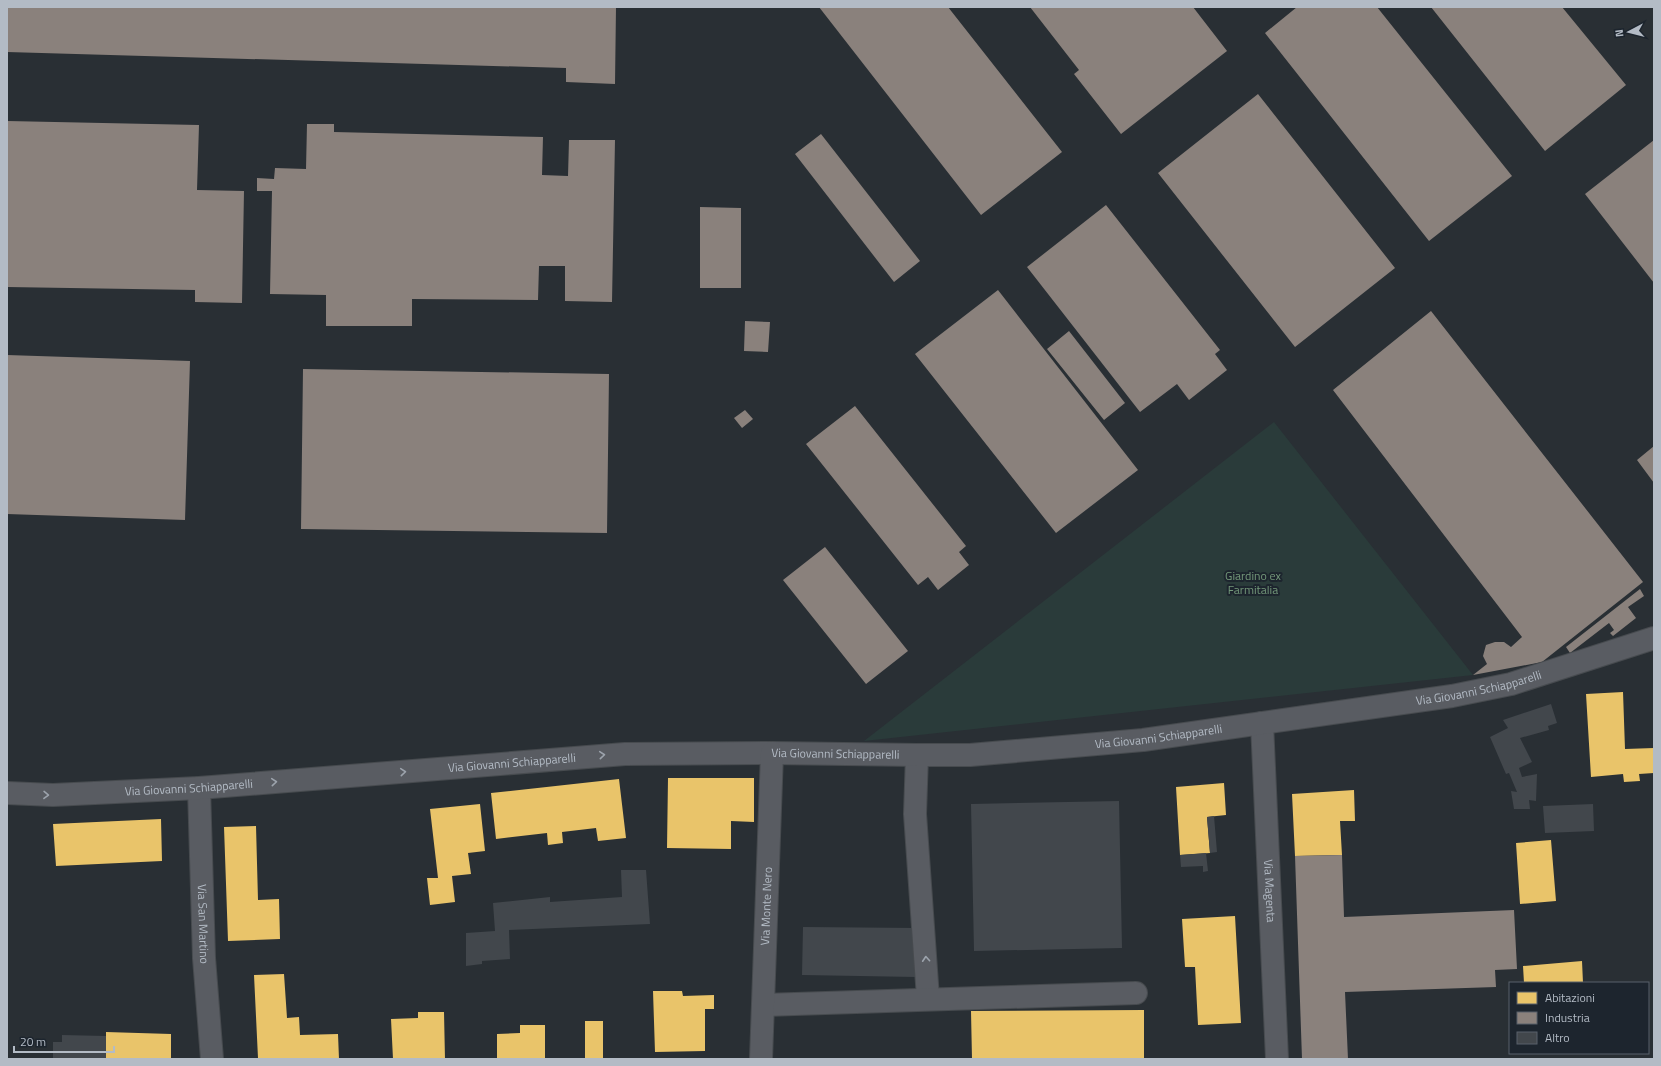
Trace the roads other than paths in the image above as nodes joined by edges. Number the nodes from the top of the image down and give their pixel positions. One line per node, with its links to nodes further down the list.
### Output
1 (1654, 638): 2 (street, Via Giovanni Schiapparelli)
2 (1262, 723): 4 (street, Via Giovanni Schiapparelli); 12 (street, Via Magenta)
3 (772, 753): 4 (street, Via Giovanni Schiapparelli); 5 (street, Via Giovanni Schiapparelli, one-way to 3); 9 (street, Via Monte Nero)
4 (916, 755): 8 (street, one-way to 4)
5 (200, 788): 6 (street, Via Giovanni Schiapparelli, one-way to 5); 10 (street, Via San Martino)
6 (7, 793)
7 (1136, 993): 8 (street)
8 (928, 998): 9 (street)
9 (764, 1005): 11 (street, Via Monte Nero)
10 (212, 1059)
11 (761, 1059)
12 (1277, 1059)

